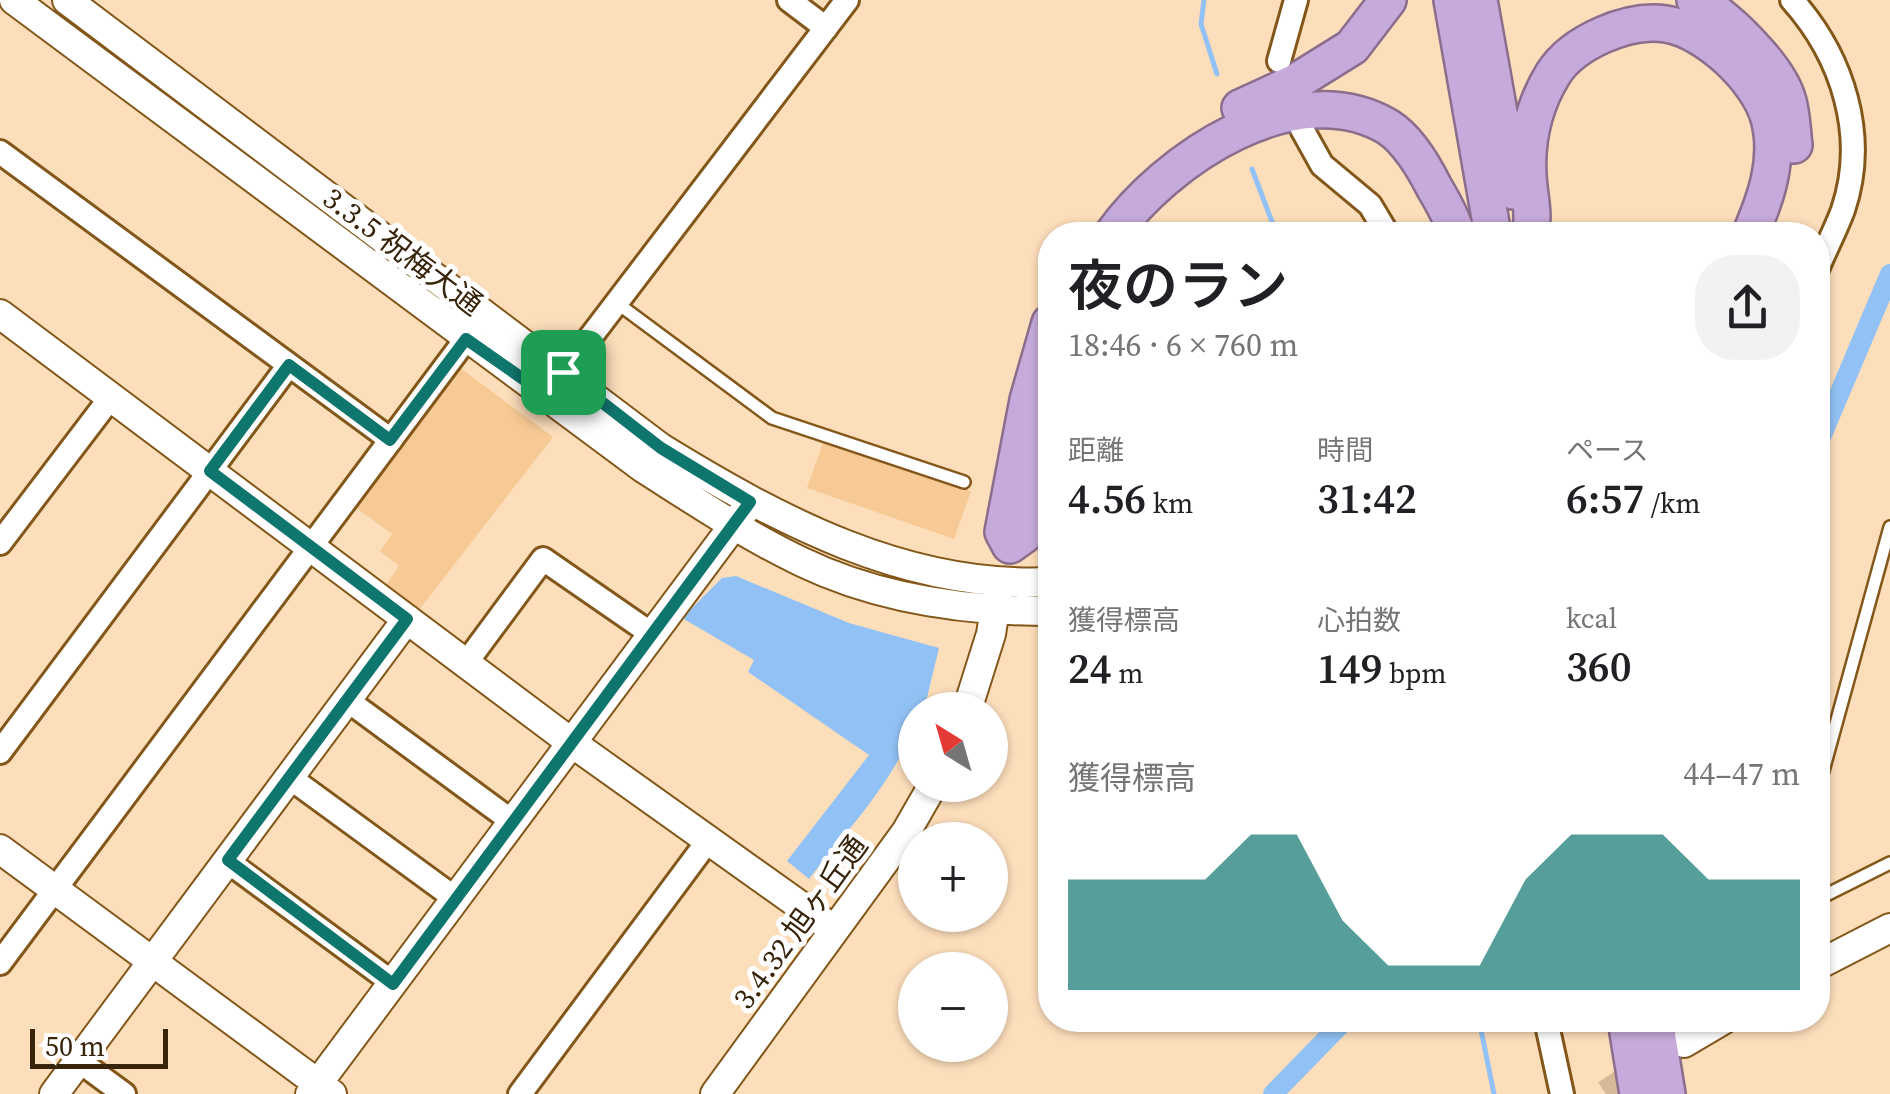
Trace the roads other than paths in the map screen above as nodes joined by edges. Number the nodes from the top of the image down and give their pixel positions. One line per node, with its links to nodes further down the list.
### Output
1 (14, 0): 28 (street, 3.3.5 祝梅大通)
2 (67, 0): 26 (street, 3.3.5 祝梅大通)
3 (788, 0): 11 (street)
4 (847, 0): 11 (street)
5 (1296, 0): 12 (street)
6 (1388, 0): 15 (highway)
7 (1452, 0): 19 (highway)
8 (1480, 0): 20 (highway)
9 (1695, 0): 23 (highway)
10 (1792, 0): 24 (street)
11 (826, 28): 25 (street)
12 (1279, 61)
13 (1302, 129): 17 (street)
14 (0, 152): 29 (street)
15 (1103, 222)
16 (1122, 222): 18 (highway)
17 (1380, 222)
18 (1450, 222)
19 (1490, 222)
20 (1518, 222)
21 (1533, 222): 22 (highway)
22 (1756, 222)
23 (1777, 222)
24 (1830, 239)
25 (617, 303): 31 (street); 37 (lane)
26 (484, 315): 28 (street); 31 (street, 3.3.5 祝梅大通)
27 (4, 325): 33 (street)
28 (466, 339): 32 (street, 3.3.5 祝梅大通); 34 (street)
29 (289, 365): 34 (street); 36 (street)
30 (1038, 365): 41 (highway)
31 (563, 372): 32 (street); 38 (street, 3.3.5 祝梅大通)
32 (546, 395): 38 (street, 3.3.5 祝梅大通)
33 (110, 397): 36 (street); 40 (street)
34 (390, 440): 42 (street)
35 (1038, 445): 41 (highway)
36 (210, 471): 42 (street); 54 (street)
37 (964, 482)
38 (742, 514): 43 (street, 3.3.5 祝梅大通); 45 (street, 3.3.5 祝梅大通); 48 (street)
39 (1890, 527): 53 (lane)
40 (0, 543)
41 (1010, 545): 43 (street)
42 (311, 547): 47 (street); 62 (street)
43 (1000, 580): 44 (street, 3.3.5 祝梅大通); 45 (street)
44 (1038, 582)
45 (995, 610): 46 (street, 3.3.5 祝梅大通); 50 (street)
46 (1038, 611)
47 (407, 619): 49 (street); 51 (street)
48 (653, 636): 49 (street); 52 (street)
49 (466, 664): 52 (street)
50 (972, 692)
51 (347, 700): 55 (street); 57 (street)
52 (572, 744): 57 (street); 58 (street)
53 (1830, 745)
54 (0, 752)
55 (290, 778): 60 (street); 64 (street)
56 (923, 802): 66 (street, 3.4.32 旭ヶ丘通)
57 (513, 822): 64 (street)
58 (707, 842): 66 (street); 80 (street)
59 (0, 850): 62 (street)
60 (228, 860): 68 (street); 70 (street)
61 (1890, 863): 63 (lane)
62 (55, 890): 68 (street); 69 (street)
63 (1830, 893)
64 (456, 899): 70 (street)
65 (1890, 928): 67 (street)
66 (832, 929): 81 (street, 3.4.32 旭ヶ丘通)
67 (1830, 959)
68 (152, 962): 76 (street); 77 (street)
69 (0, 963)
70 (393, 984): 77 (street)
71 (1549, 1032): 82 (street)
72 (1628, 1032): 83 (highway)
73 (1657, 1032): 84 (highway)
74 (1702, 1032): 75 (street)
75 (1684, 1042)
76 (79, 1060): 78 (street); 79 (street)
77 (320, 1090)
78 (54, 1094)
79 (124, 1094)
80 (520, 1094)
81 (715, 1094)
82 (1562, 1094)
83 (1638, 1094)
84 (1667, 1094)

